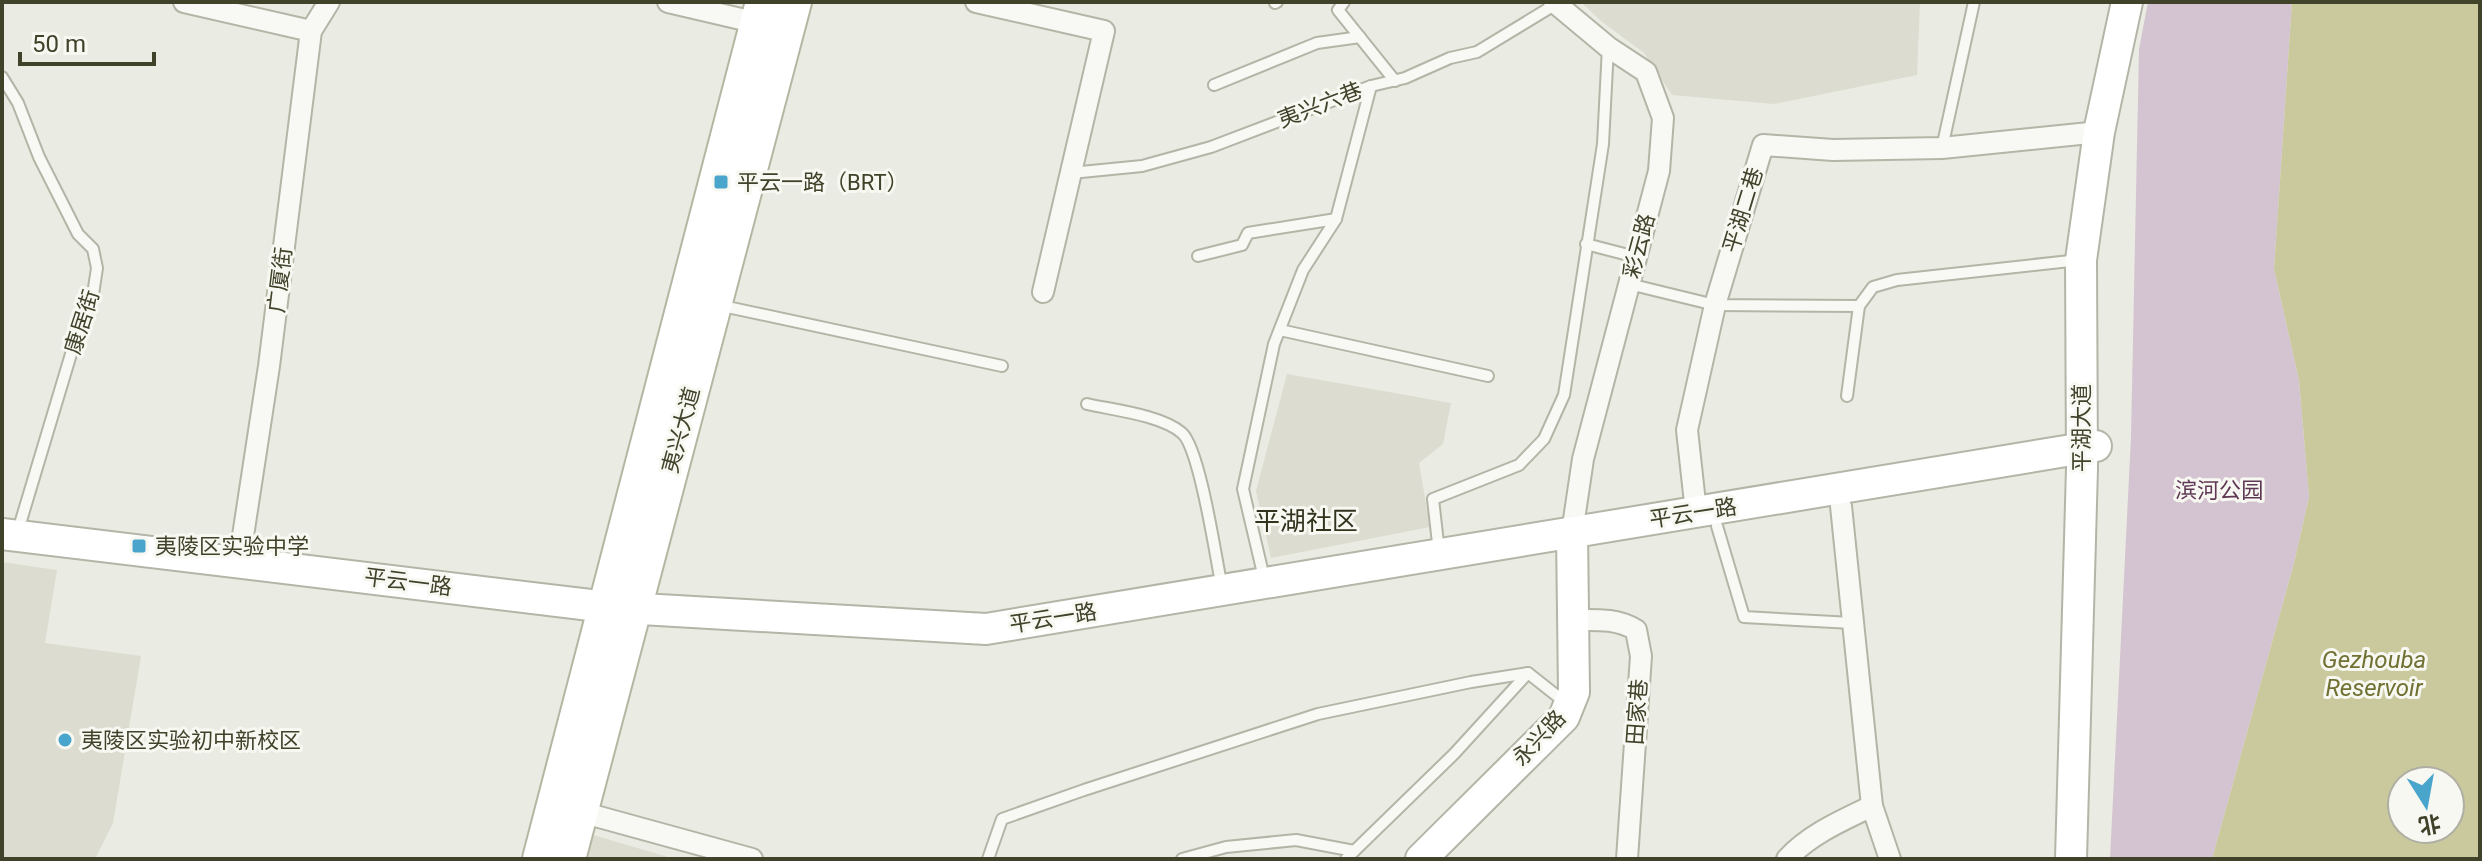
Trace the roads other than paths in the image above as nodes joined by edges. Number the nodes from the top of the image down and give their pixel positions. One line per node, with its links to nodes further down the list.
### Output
1 (184, 2): 12 (street)
2 (668, 2): 11 (street)
3 (794, 2): 29 (main road, 夷兴大道)
4 (976, 2): 21 (street)
5 (1344, 2): 13 (lane)
6 (1974, 2): 20 (lane)
7 (2127, 2): 19 (main road, 平湖大道)
8 (2138, 2): 37 (main road, 平湖大道)
9 (1555, 3): 14 (street, 彩云路); 16 (lane, 夷兴六巷)
10 (323, 4): 12 (street, 广厦街)
11 (761, 12): 46 (main road, 夷兴大道)
12 (311, 31): 43 (street, 广厦街)
13 (1360, 37): 16 (lane); 17 (lane)
14 (1608, 47): 23 (lane); 25 (street, 彩云路)
15 (2, 77): 40 (lane, 康居街)
16 (1395, 81): 18 (lane, 夷兴六巷)
17 (1214, 85)
18 (1371, 86): 21 (lane, 夷兴六巷); 22 (lane)
19 (2099, 132): 20 (street, 平湖二巷); 26 (main road, 平湖大道)
20 (1942, 148): 30 (street, 平湖二巷)
21 (1071, 173): 28 (street)
22 (1336, 219): 24 (lane); 32 (lane)
23 (1586, 244): 25 (lane); 42 (lane)
24 (1198, 256)
25 (1636, 257): 27 (street, 彩云路)
26 (2081, 260): 31 (lane); 37 (main road, 平湖大道)
27 (1629, 284): 30 (lane); 41 (street, 彩云路)
28 (1043, 292)
29 (715, 304): 33 (lane); 46 (main road, 夷兴大道)
30 (1715, 305): 31 (lane); 39 (street, 平湖二巷)
31 (1859, 306): 35 (lane)
32 (1280, 330): 34 (lane); 44 (lane)
33 (1002, 366)
34 (1488, 376)
35 (1847, 396)
36 (1087, 404): 45 (lane)
37 (2089, 458): 38 (main road, 平云一路); 39 (main road, 平云一路); 63 (main road, 平湖大道); 64 (main road, 平湖大道)
38 (1841, 506): 39 (main road, 平云一路); 48 (street)
39 (1706, 519): 41 (main road, 平云一路); 48 (lane)
40 (7, 539): 43 (main road, 平云一路); 46 (main road, 平云一路)
41 (1572, 541): 42 (main road, 平云一路); 46 (main road, 平云一路); 47 (main road, 永兴路)
42 (1439, 555): 44 (main road, 平云一路)
43 (239, 562): 46 (main road, 平云一路)
44 (1265, 583): 45 (main road, 平云一路)
45 (1222, 590): 46 (main road, 平云一路)
46 (618, 615): 52 (main road, 夷兴大道); 54 (main road, 夷兴大道)
47 (1573, 620): 50 (main road, 永兴路); 60 (street, 田家巷)
48 (1852, 623): 51 (street)
49 (1528, 673): 50 (lane); 53 (lane); 57 (lane)
50 (1569, 706): 59 (main road, 永兴路)
51 (1872, 806): 61 (street); 62 (street)
52 (581, 812): 55 (main road, 夷兴大道); 56 (street)
53 (1350, 855): 58 (lane)
54 (540, 859)
55 (568, 859)
56 (752, 859)
57 (988, 859)
58 (1182, 859)
59 (1421, 859)
60 (1627, 859)
61 (1787, 859)
62 (1890, 859)
63 (2071, 859)
64 (2084, 859)

